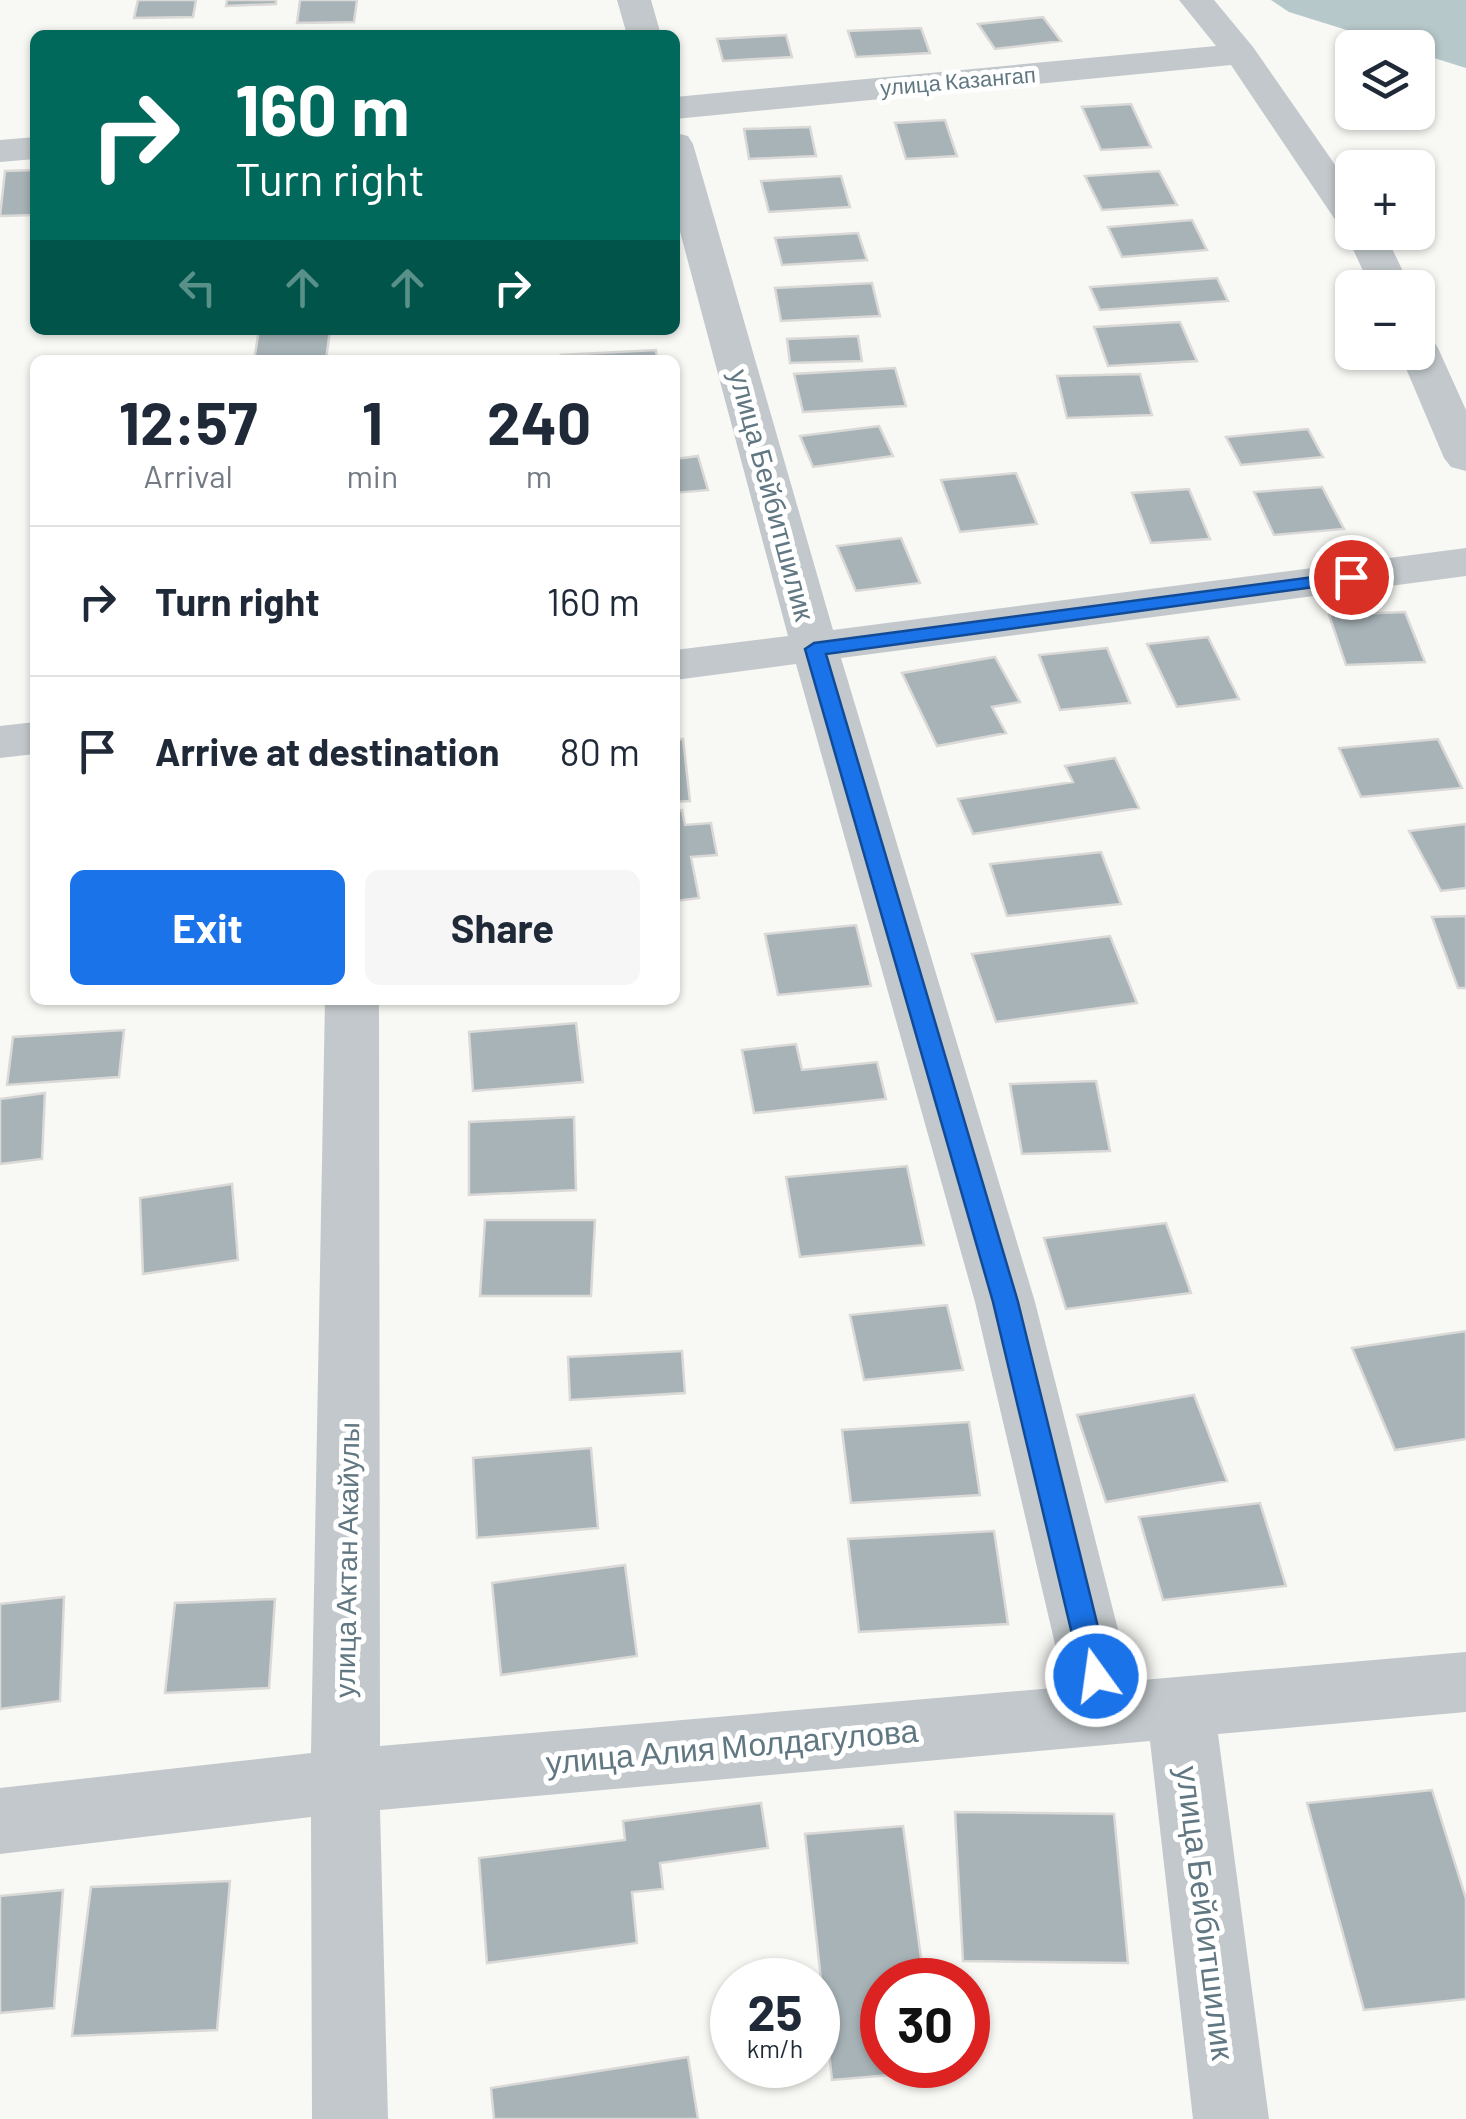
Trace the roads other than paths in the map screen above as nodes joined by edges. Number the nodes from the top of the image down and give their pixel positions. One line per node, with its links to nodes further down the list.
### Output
1 (634, 0): 3 (street)
2 (1196, 0): 4 (street)
3 (643, 30)
4 (1241, 54): 5 (street, улица Казангап); 9 (street)
5 (680, 108)
6 (30, 148): 7 (street)
7 (0, 150)
8 (680, 162): 13 (street, улица Бейбитшилик)
9 (1335, 191)
10 (1428, 370): 11 (street)
11 (1466, 458)
12 (1466, 562): 13 (street)
13 (814, 649): 14 (street); 20 (street, улица Бейбитшилик)
14 (680, 664)
15 (30, 739): 16 (street)
16 (0, 742)
17 (352, 1005): 21 (street, улица Актан Акайулы)
18 (1466, 1682): 19 (street, улица Алия Молдагулова)
19 (1180, 1707): 20 (street, улица Алия Молдагулова); 24 (street, улица Бейбитшилик)
20 (1105, 1713): 21 (street, улица Алия Молдагулова)
21 (345, 1781): 22 (street, улица Алия Молдагулова); 23 (street, улица Актан Акайулы)
22 (0, 1822)
23 (350, 2119)
24 (1231, 2119)

